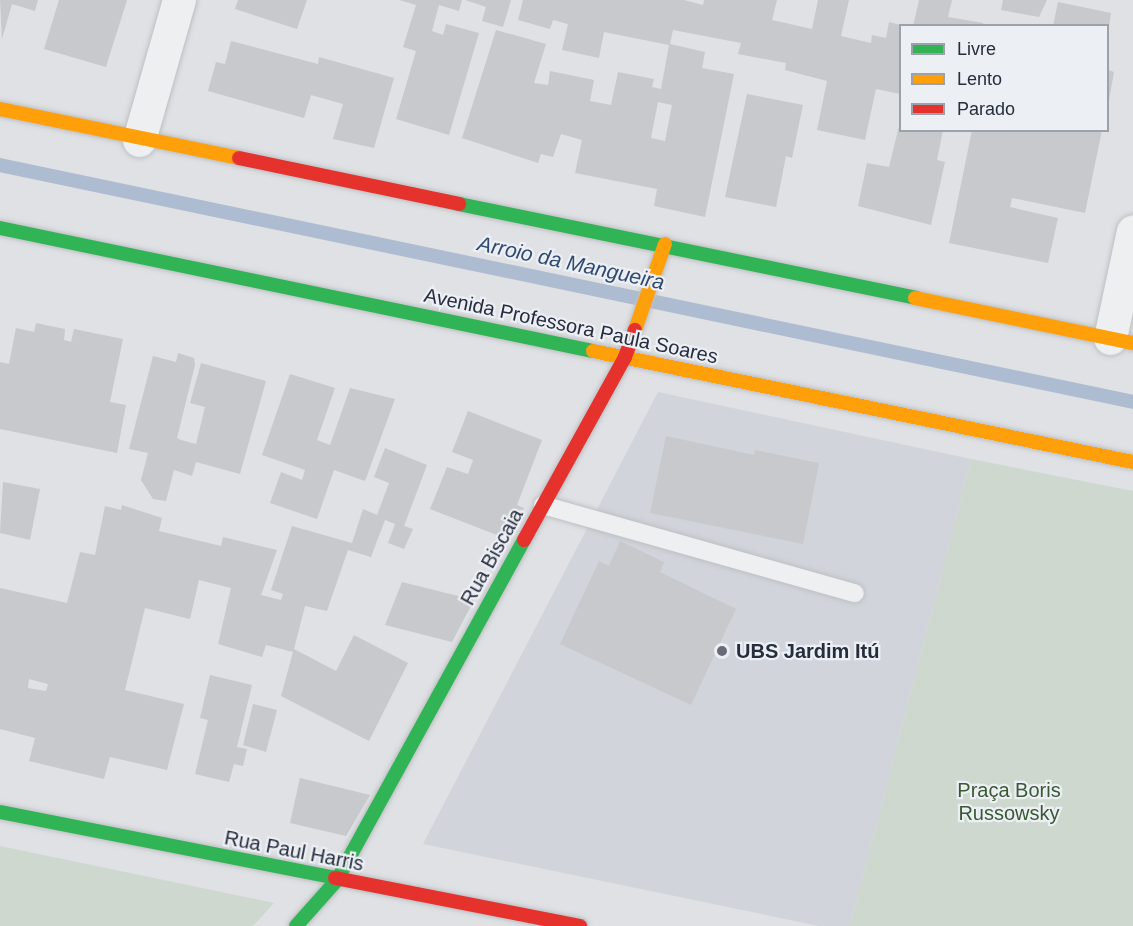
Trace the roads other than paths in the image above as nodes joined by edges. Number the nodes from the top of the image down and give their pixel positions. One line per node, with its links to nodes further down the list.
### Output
1 (178, 0): 3 (street)
2 (0, 109): 3 (street)
3 (139, 140): 6 (street)
4 (0, 228): 8 (street, Avenida Professora Paula Soares)
5 (1133, 231): 7 (street)
6 (665, 244): 7 (street); 8 (street, Rua Biscaia)
7 (1122, 341)
8 (625, 357): 9 (street, Avenida Professora Paula Soares); 10 (street, Rua Biscaia)
9 (1133, 462)
10 (543, 505): 11 (lane); 13 (street, Rua Biscaia)
11 (855, 592)
12 (0, 812): 13 (street, Rua Paul Harris)
13 (337, 880): 14 (street, Rua Biscaia); 15 (street, Rua Paul Harris)
14 (296, 926)
15 (580, 926)

